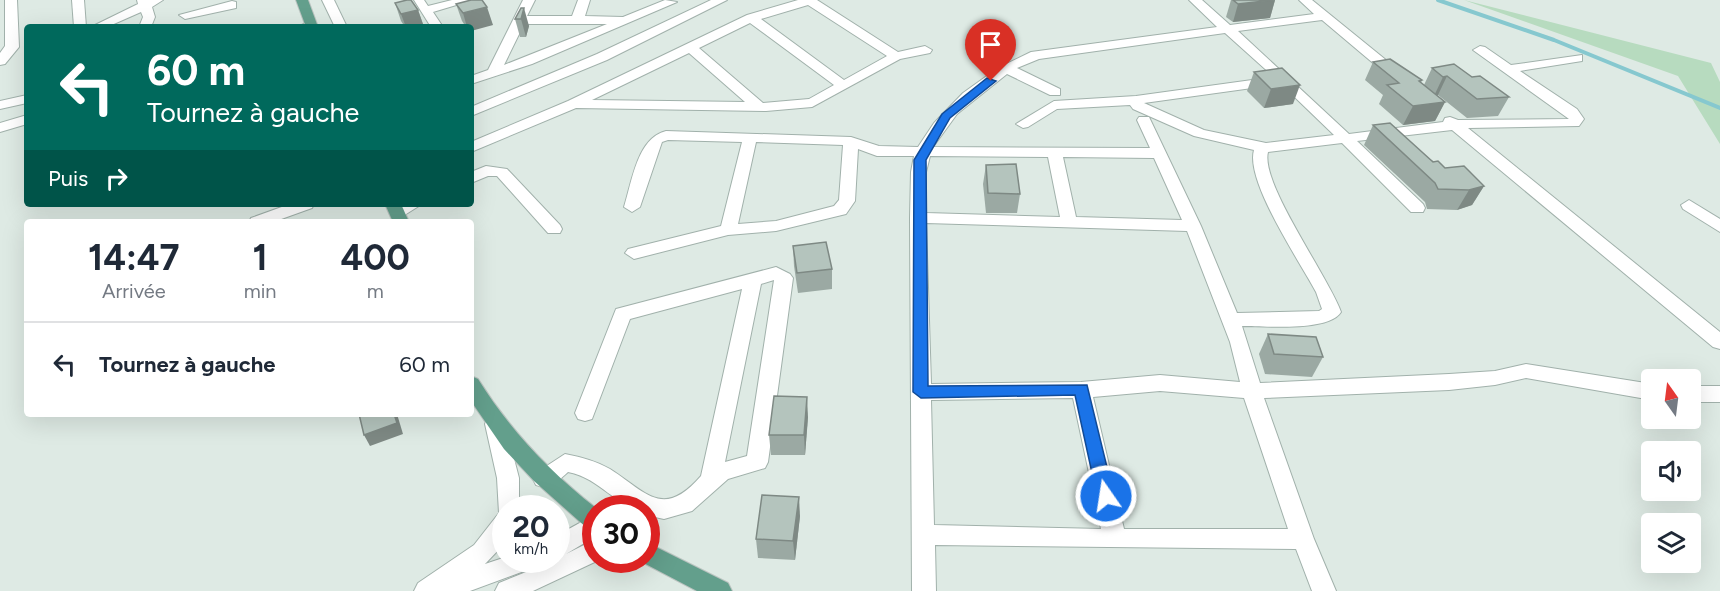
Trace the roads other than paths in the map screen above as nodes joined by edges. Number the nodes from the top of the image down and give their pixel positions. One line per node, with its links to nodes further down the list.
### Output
1 (11, 0): 33 (street)
2 (78, 0): 24 (street)
3 (157, 0): 14 (street)
4 (182, 0): 22 (street)
5 (328, 0): 15 (street); 28 (street)
6 (467, 0): 17 (street)
7 (529, 0): 20 (street)
8 (584, 0): 23 (street)
9 (721, 0): 53 (street)
10 (810, 0): 19 (street); 36 (street)
11 (1195, 0): 30 (street)
12 (1305, 0): 18 (street)
13 (671, 2): 21 (street)
14 (144, 3): 25 (street); 26 (street)
15 (303, 3): 27 (main road)
16 (232, 5): 22 (street)
17 (422, 5): 29 (street)
18 (1323, 16): 30 (street); 47 (street)
19 (751, 18): 32 (street); 46 (street)
20 (517, 20): 23 (street); 41 (street)
21 (630, 20): 23 (street); 41 (street)
22 (186, 21)
23 (577, 21)
24 (80, 24)
25 (103, 24)
26 (146, 24)
27 (308, 24)
28 (340, 24)
29 (434, 24)
30 (1227, 29): 39 (street); 44 (street)
31 (24, 45): 33 (street)
32 (689, 46): 42 (street); 55 (street)
33 (6, 48): 38 (street)
34 (925, 50): 36 (street)
35 (1480, 50): 40 (street)
36 (896, 56): 46 (street)
37 (1577, 58): 40 (street)
38 (0, 61)
39 (1008, 69): 48 (street); 68 (street)
40 (1508, 69): 61 (street)
41 (493, 73): 43 (street)
42 (627, 77): 51 (street); 54 (street)
43 (474, 78)
44 (1284, 80): 50 (street); 64 (street)
45 (474, 82): 53 (street)
46 (842, 85): 55 (street)
47 (1408, 86)
48 (1055, 92)
49 (24, 100): 52 (street)
50 (1136, 100): 60 (street); 67 (street)
51 (573, 104): 54 (street); 66 (street)
52 (0, 105)
53 (489, 105): 57 (street)
54 (652, 105): 55 (street)
55 (758, 106)
56 (1435, 109): 61 (street)
57 (474, 111)
58 (24, 120): 62 (street)
59 (1144, 120): 70 (street)
60 (1023, 124)
61 (1454, 124): 64 (street); 86 (street)
62 (0, 128)
63 (750, 138): 65 (street); 74 (street); 82 (street)
64 (1344, 140): 67 (street); 75 (street)
65 (852, 141): 68 (street); 82 (street)
66 (474, 146)
67 (1262, 147): 85 (street)
68 (925, 150): 69 (street); 76 (street)
69 (1054, 151): 70 (street); 78 (street)
70 (1159, 153): 79 (street)
71 (474, 177): 81 (street)
72 (1689, 204): 80 (street)
73 (298, 207): 77 (street)
74 (632, 207)
75 (1417, 208)
76 (918, 218): 78 (street); 91 (street)
77 (265, 219)
78 (1070, 223): 79 (street)
79 (1193, 226): 85 (street)
80 (1720, 227)
81 (554, 229)
82 (728, 230): 83 (street)
83 (634, 253)
84 (753, 280): 94 (street); 97 (street); 97 (street)
85 (1230, 320): 90 (street)
86 (1720, 342)
87 (474, 389): 95 (main road)
88 (1082, 390): 90 (street); 91 (street); 101 (street)
89 (1641, 390): 90 (street)
90 (1252, 391): 102 (street)
91 (921, 392): 100 (street)
92 (1701, 394): 93 (street)
93 (1720, 394)
94 (585, 413)
95 (495, 424): 96 (main road); 98 (street)
96 (544, 479): 97 (street); 99 (main road)
97 (711, 480)
98 (508, 495)
99 (582, 511)
100 (924, 535): 101 (street); 111 (street)
101 (1115, 539): 102 (street)
102 (1303, 539): 112 (street)
103 (492, 543): 107 (street)
104 (582, 558): 109 (street)
105 (660, 559): 110 (main road)
106 (492, 572): 108 (street)
107 (426, 591)
108 (440, 591)
109 (507, 591)
110 (720, 591)
111 (924, 591)
112 (1324, 591)

